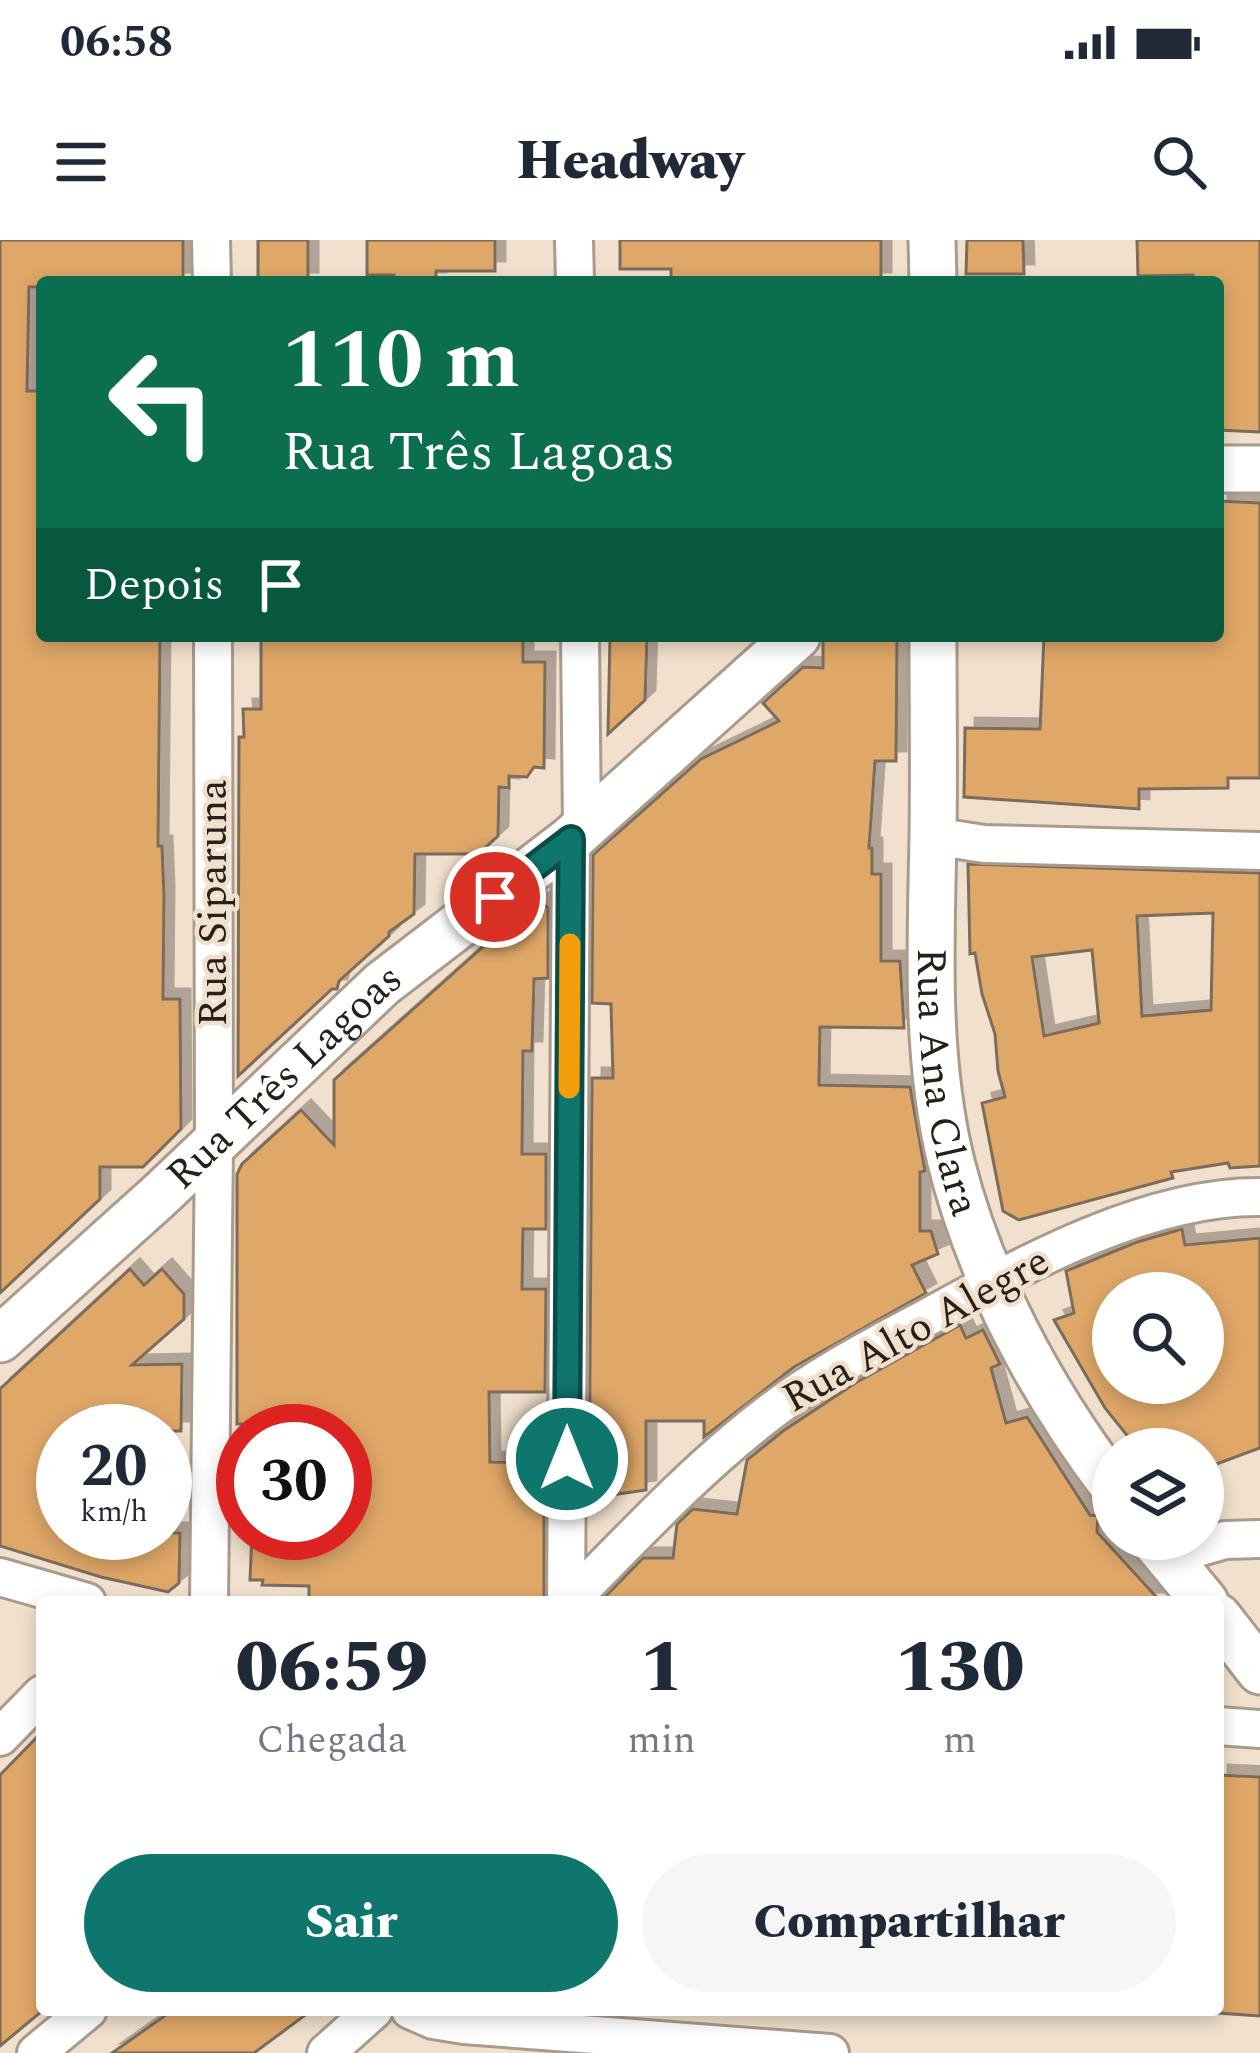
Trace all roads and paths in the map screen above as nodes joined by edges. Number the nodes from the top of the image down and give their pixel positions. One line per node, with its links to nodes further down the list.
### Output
1 (212, 240): 4 (street)
2 (574, 240): 5 (street)
3 (932, 240): 6 (street)
4 (212, 276)
5 (575, 276)
6 (933, 276)
7 (1260, 469): 8 (street)
8 (1224, 470)
9 (213, 642): 16 (street, Rua Siparuna)
10 (580, 642): 13 (street)
11 (789, 642): 13 (street, Rua Três Lagoas)
12 (933, 642): 14 (street, Rua Ana Clara)
13 (577, 834): 16 (street, Rua Três Lagoas); 27 (street)
14 (933, 836): 15 (street); 18 (street, Rua Ana Clara)
15 (1260, 851)
16 (214, 1144): 19 (street, Rua Três Lagoas); 26 (street, Rua Siparuna)
17 (1260, 1197): 18 (street, Rua Alto Alegre)
18 (992, 1281): 20 (street, Rua Ana Clara); 28 (street, Rua Alto Alegre)
19 (0, 1339)
20 (1092, 1455)
21 (1260, 1539): 22 (street)
22 (1224, 1540)
23 (1170, 1560): 29 (street)
24 (0, 1577): 25 (street)
25 (66, 1596)
26 (209, 1596)
27 (568, 1596)
28 (574, 1596)
29 (1200, 1596)
30 (1224, 1626): 31 (street)
31 (1260, 1671)
32 (36, 1700): 35 (street)
33 (1224, 1726): 34 (street)
34 (1260, 1729)
35 (0, 1737)
36 (81, 2016): 40 (street)
37 (367, 2016): 41 (street)
38 (424, 2016): 39 (street)
39 (463, 2039): 42 (street)
40 (36, 2053)
41 (326, 2053)
42 (830, 2053)

